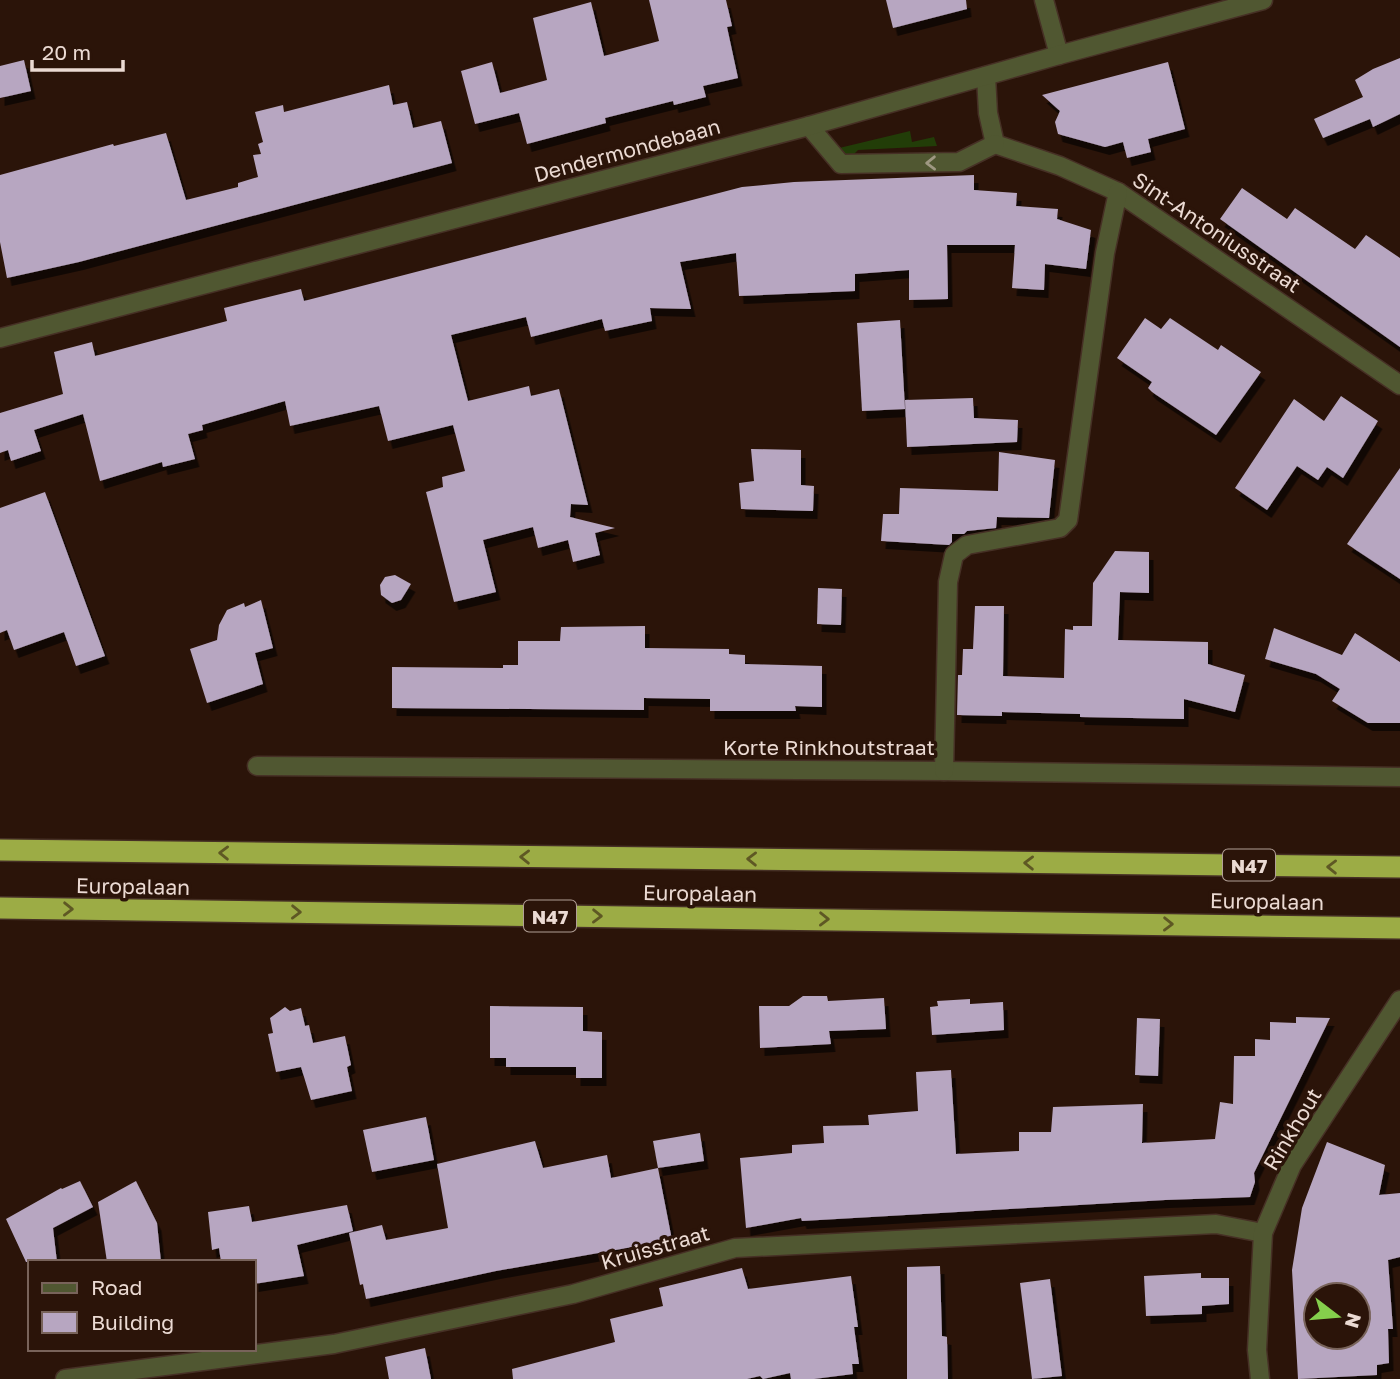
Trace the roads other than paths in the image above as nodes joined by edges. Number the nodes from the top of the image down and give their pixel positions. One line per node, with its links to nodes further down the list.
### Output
1 (1044, 0): 3 (street)
2 (1263, 0): 3 (street, Dendermondebaan)
3 (1059, 55): 4 (street, Dendermondebaan)
4 (986, 76): 5 (street, Dendermondebaan); 6 (street)
5 (809, 126): 6 (street, one-way to 5); 8 (street, Dendermondebaan)
6 (995, 144): 7 (street, Sint-Antoniusstraat)
7 (1118, 191): 9 (street, Sint-Antoniusstraat); 11 (street)
8 (0, 338)
9 (1400, 385)
10 (257, 766): 11 (street, Korte Rinkhoutstraat)
11 (944, 771): 12 (street, Korte Rinkhoutstraat)
12 (1400, 777)
13 (0, 850): 14 (highway, Europalaan / N47, one-way to 13)
14 (1400, 867)
15 (0, 908): 16 (highway, Europalaan / N47, one-way to 16)
16 (1400, 928)
17 (1399, 1005): 18 (street, Rinkhout)
18 (1263, 1233): 19 (street, Kruisstraat); 20 (street, Rinkhout)
19 (65, 1379)
20 (1260, 1379)

